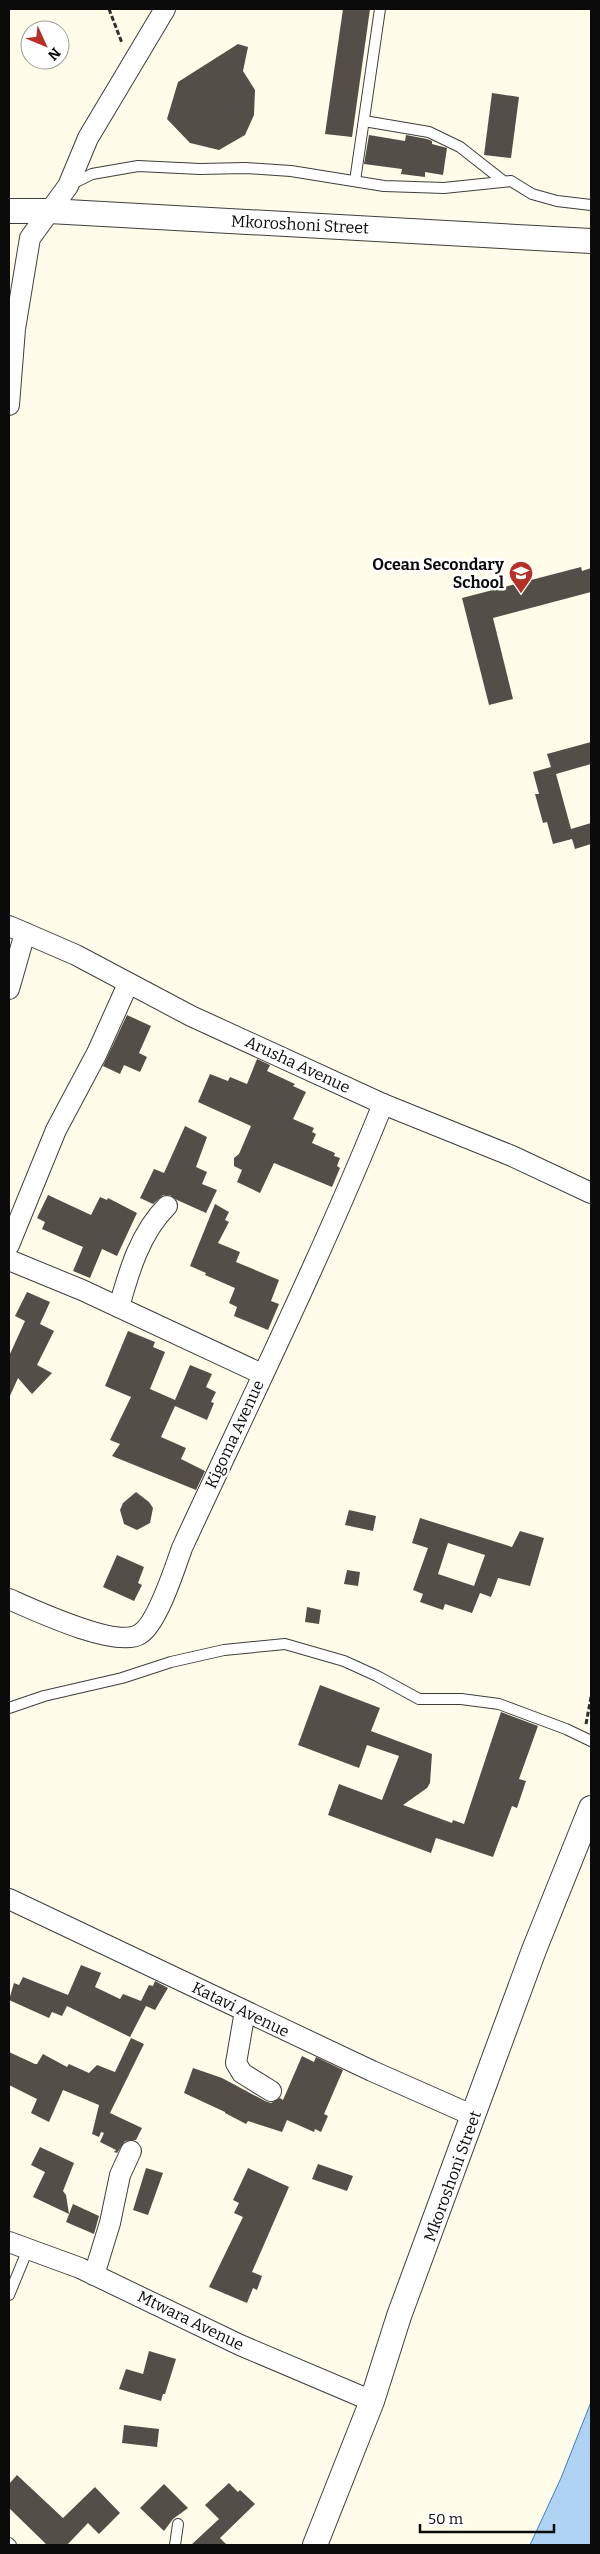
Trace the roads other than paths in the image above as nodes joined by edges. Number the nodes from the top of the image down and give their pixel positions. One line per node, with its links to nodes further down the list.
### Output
1 (165, 9): 6 (street)
2 (380, 9): 3 (lane)
3 (364, 121): 4 (lane); 5 (lane)
4 (502, 180): 5 (lane); 7 (lane)
5 (355, 181): 6 (lane)
6 (68, 186): 9 (street)
7 (591, 205)
8 (9, 211): 9 (street, Mkoroshoni Street)
9 (49, 211): 10 (street, Mkoroshoni Street); 11 (street)
10 (591, 241)
11 (17, 261): 12 (street)
12 (9, 405)
13 (17, 929): 14 (street, Arusha Avenue); 15 (street)
14 (128, 984): 16 (street, Arusha Avenue); 19 (street)
15 (9, 989)
16 (383, 1104): 17 (street, Arusha Avenue); 22 (street, Kigoma Avenue)
17 (591, 1193)
18 (167, 1206): 21 (street)
19 (9, 1245)
20 (9, 1260): 21 (street)
21 (119, 1307): 22 (street)
22 (262, 1374): 23 (street, Kigoma Avenue)
23 (9, 1599)
24 (9, 1708): 25 (lane)
25 (587, 1740)
26 (591, 1808): 30 (street, Mkoroshoni Street)
27 (9, 1899): 28 (street, Katavi Avenue)
28 (245, 2011): 29 (street); 30 (street, Katavi Avenue)
29 (271, 2091)
30 (474, 2116): 36 (street, Mkoroshoni Street)
31 (131, 2151): 34 (street)
32 (9, 2242): 33 (street, Mtwara Avenue)
33 (28, 2249): 34 (street, Mtwara Avenue); 35 (lane)
34 (94, 2275): 36 (street, Mtwara Avenue)
35 (9, 2295)
36 (372, 2401): 39 (street, Mkoroshoni Street)
37 (178, 2524): 38 (lane)
38 (175, 2545)
39 (315, 2545)

